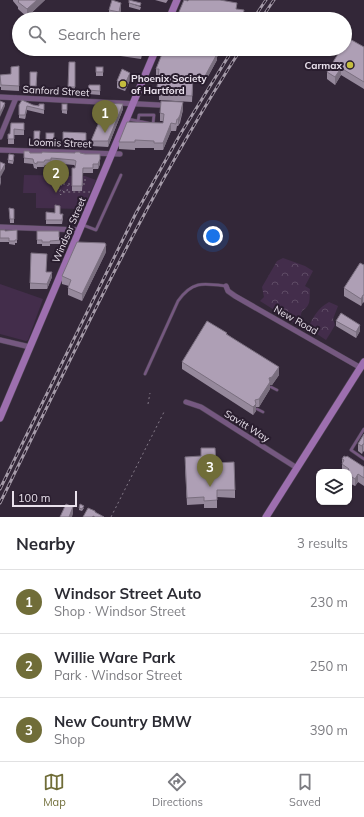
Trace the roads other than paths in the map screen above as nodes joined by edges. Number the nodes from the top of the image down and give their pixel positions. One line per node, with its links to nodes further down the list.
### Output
1 (177, 0): 2 (main road)
2 (172, 12)
3 (153, 56): 6 (main road, Windsor Street)
4 (0, 97): 5 (street, Sanford Street)
5 (16, 98): 6 (street, Sanford Street); 10 (street)
6 (133, 103): 7 (street, Sanford Street); 8 (main road, Windsor Street)
7 (160, 105)
8 (127, 119): 9 (lane); 12 (main road, Windsor Street)
9 (138, 122): 9 (lane)
10 (0, 138)
11 (0, 150): 12 (street, Loomis Street)
12 (116, 154): 15 (main road, Windsor Street)
13 (121, 175): 15 (lane)
14 (0, 227): 15 (street)
15 (81, 227): 18 (main road, Windsor Street)
16 (226, 286): 19 (street, New Road); 20 (lane)
17 (0, 340): 18 (street)
18 (30, 347): 26 (main road, Windsor Street)
19 (363, 367): 29 (main road)
20 (145, 374)
21 (271, 387): 22 (lane)
22 (277, 390)
23 (186, 402): 29 (street, Savitt Way)
24 (257, 409): 25 (lane)
25 (263, 412)
26 (0, 418)
27 (364, 429): 28 (lane)
28 (364, 459)
29 (297, 468): 30 (main road)
30 (266, 517)

